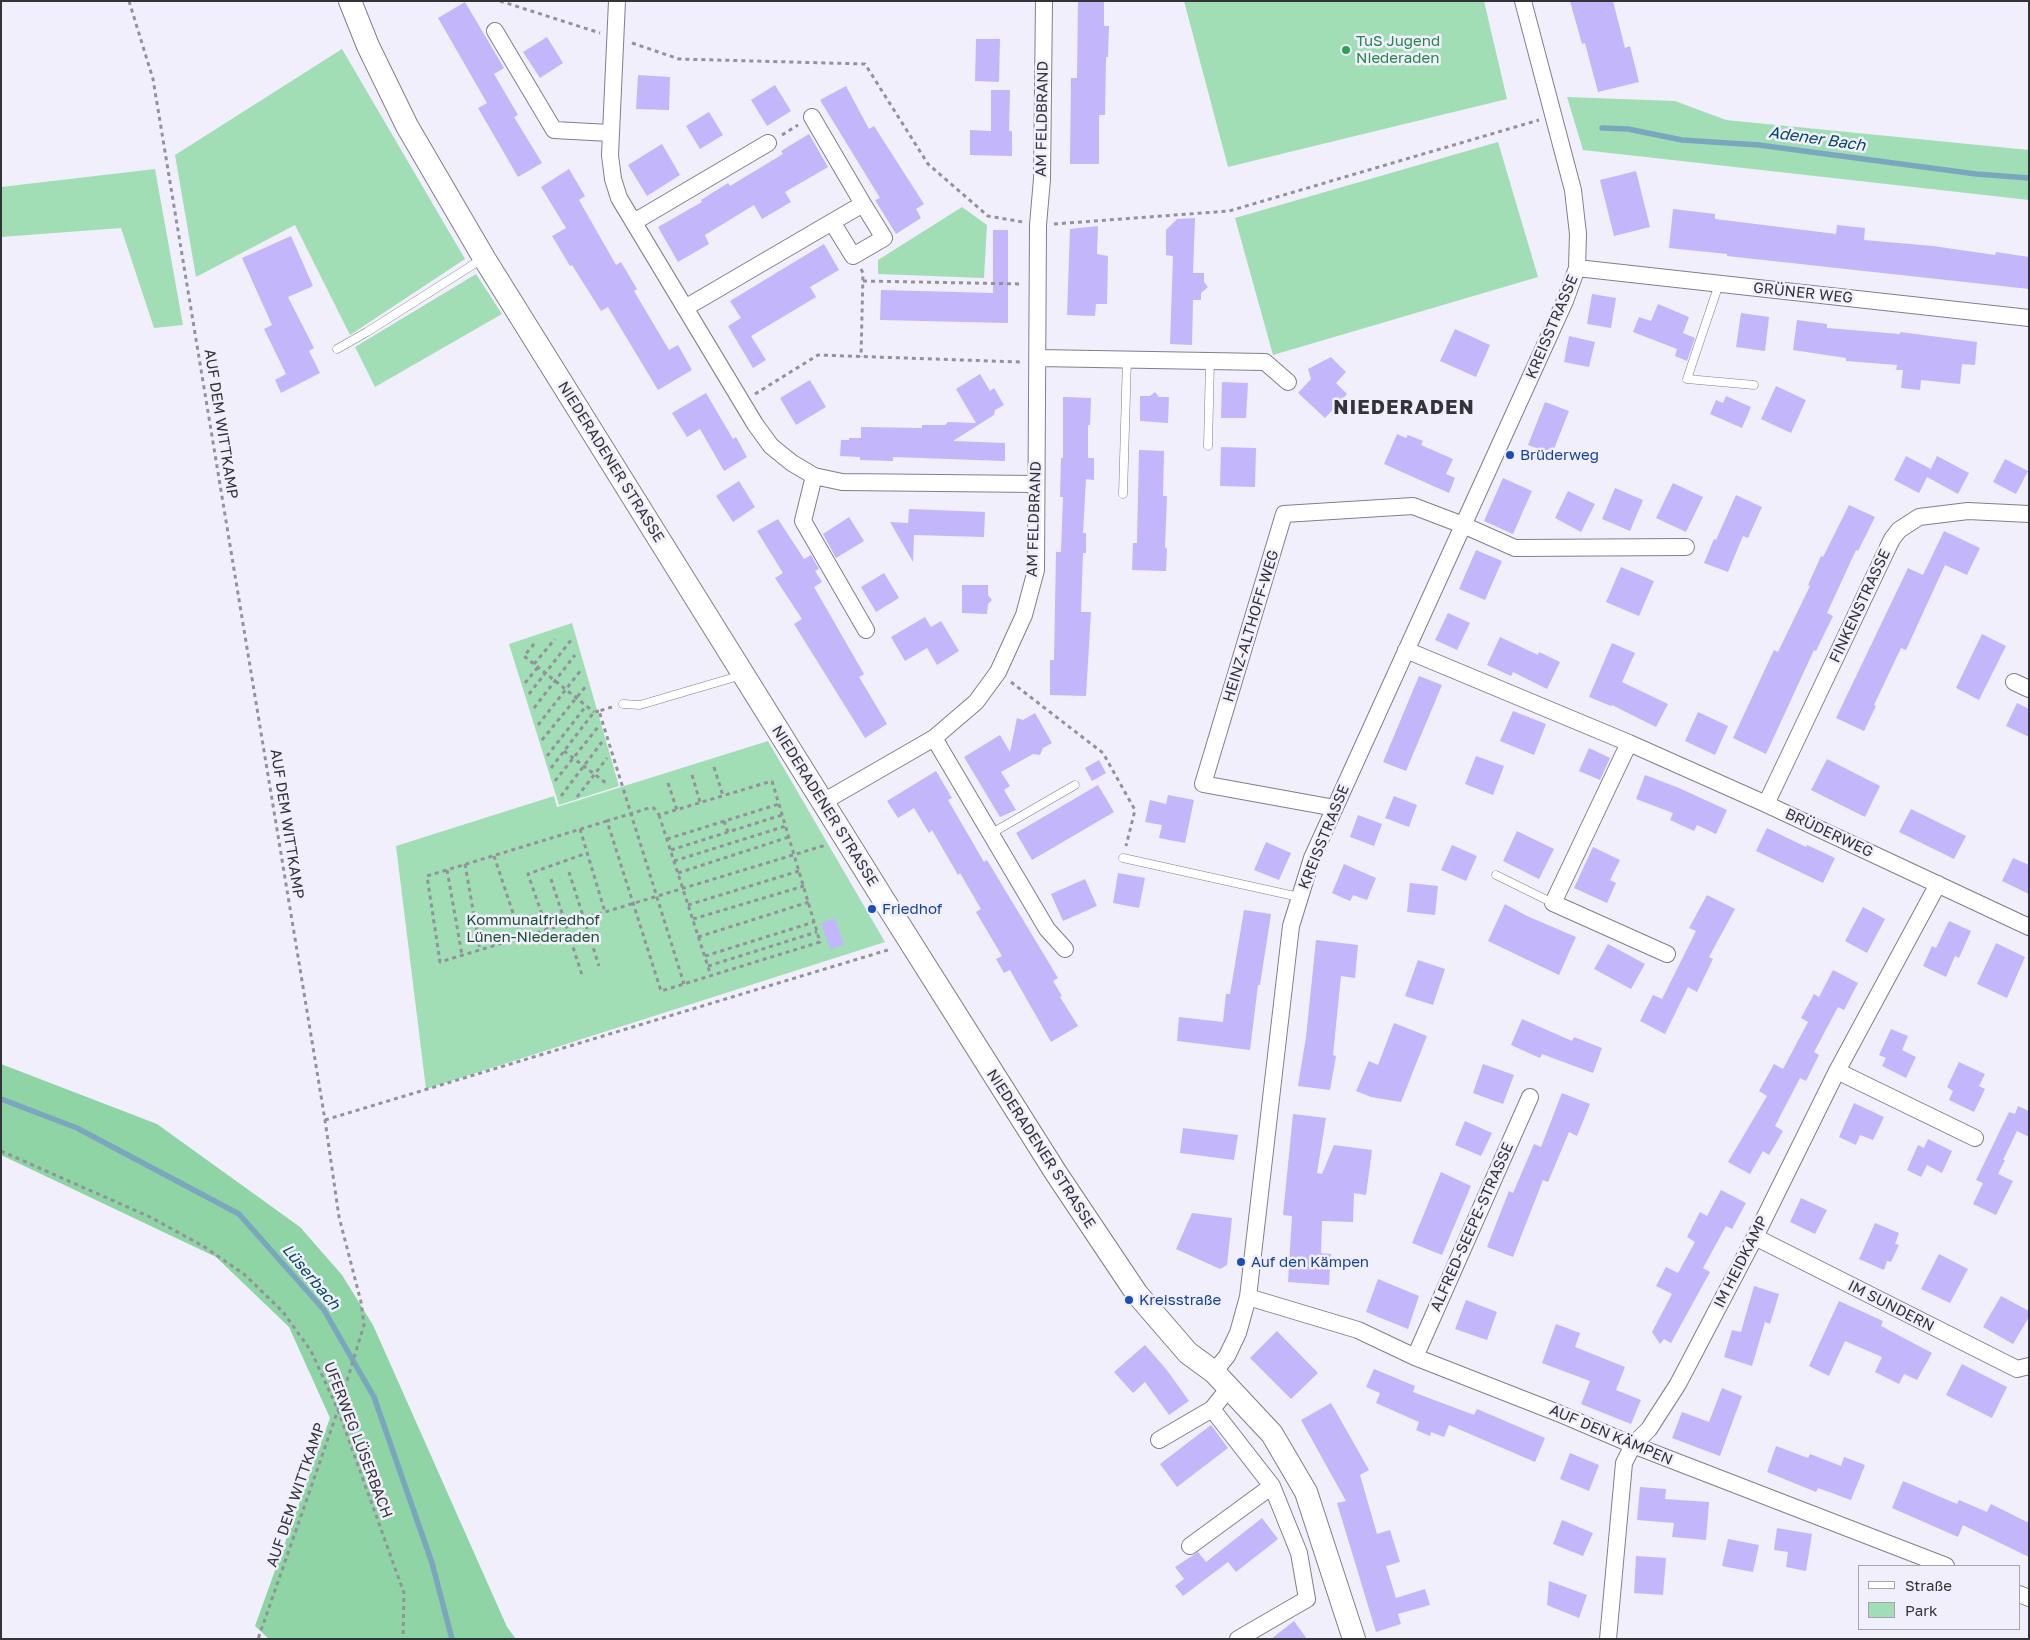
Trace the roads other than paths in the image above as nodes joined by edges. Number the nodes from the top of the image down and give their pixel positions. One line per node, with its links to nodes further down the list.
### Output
1 (350, 1): 12 (street, NIEDERADENER STRASSE)
2 (617, 1): 7 (street)
3 (1044, 1): 18 (street, AM FELDBRAND)
4 (1523, 1): 13 (street, KREISSTRASSE)
5 (495, 31): 7 (street)
6 (812, 117): 9 (street)
7 (610, 133): 10 (street)
8 (768, 143): 10 (street)
9 (863, 204): 11 (street); 11 (street)
10 (634, 222): 15 (street)
11 (832, 222): 15 (street)
12 (484, 258): 17 (lane); 32 (street, NIEDERADENER STRASSE)
13 (1577, 268): 14 (street, GRÜNER WEG); 28 (street, KREISSTRASSE)
14 (1719, 284): 16 (street, GRÜNER WEG); 22 (lane)
15 (685, 308): 24 (street)
16 (2029, 318)
17 (337, 349)
18 (1038, 358): 19 (street); 25 (street, AM FELDBRAND)
19 (1127, 359): 20 (street); 26 (lane)
20 (1210, 361): 21 (street); 23 (lane)
21 (1288, 382)
22 (1754, 385)
23 (1208, 446)
24 (814, 476): 25 (street); 30 (street)
25 (1036, 484): 36 (street, AM FELDBRAND)
26 (1123, 494)
27 (2029, 514): 40 (street, FINKENSTRASSE)
28 (1463, 525): 29 (street); 31 (street, KREISSTRASSE); 41 (street, HEINZ-ALTHOFF-WEG)
29 (1686, 547)
30 (866, 630)
31 (1406, 650): 37 (street, BRÜDERWEG); 41 (street, KREISSTRASSE)
32 (744, 674): 35 (lane); 39 (street, NIEDERADENER STRASSE)
33 (2014, 682): 34 (street)
34 (2029, 689)
35 (623, 704)
36 (934, 738): 39 (street, AM FELDBRAND); 42 (street)
37 (1629, 743): 40 (street, BRÜDERWEG); 47 (street)
38 (1075, 785): 42 (lane)
39 (823, 802): 58 (street, NIEDERADENER STRASSE)
40 (1766, 804): 45 (street, BRÜDERWEG)
41 (1334, 808): 46 (street, KREISSTRASSE)
42 (992, 833): 49 (street)
43 (1123, 858): 46 (lane)
44 (1496, 875): 47 (lane)
45 (1938, 884): 48 (street, BRÜDERWEG); 51 (street, IM HEIDKAMP)
46 (1299, 897): 55 (street, KREISSTRASSE)
47 (1553, 903): 50 (street)
48 (2029, 927)
49 (1065, 949)
50 (1667, 954)
51 (1837, 1071): 53 (street); 54 (street, IM HEIDKAMP)
52 (1530, 1098): 56 (street, ALFRED-SEEPE-STRASSE)
53 (1976, 1138)
54 (1755, 1237): 57 (street, IM SUNDERN); 61 (street, IM HEIDKAMP)
55 (1248, 1297): 56 (street, AUF DEN KÄMPEN); 58 (street, KREISSTRASSE)
56 (1415, 1357): 61 (street, AUF DEN KÄMPEN)
57 (2029, 1366)
58 (1221, 1380): 59 (street, KREISSTRASSE); 66 (street, NIEDERADENER STRASSE)
59 (1212, 1409): 60 (street); 62 (street)
60 (1160, 1440)
61 (1633, 1446): 64 (street, AUF DEN KÄMPEN); 67 (street, IM HEIDKAMP)
62 (1272, 1486): 63 (street); 65 (street)
63 (1190, 1546)
64 (1943, 1565)
65 (1238, 1639)
66 (1354, 1639)
67 (1608, 1639)

